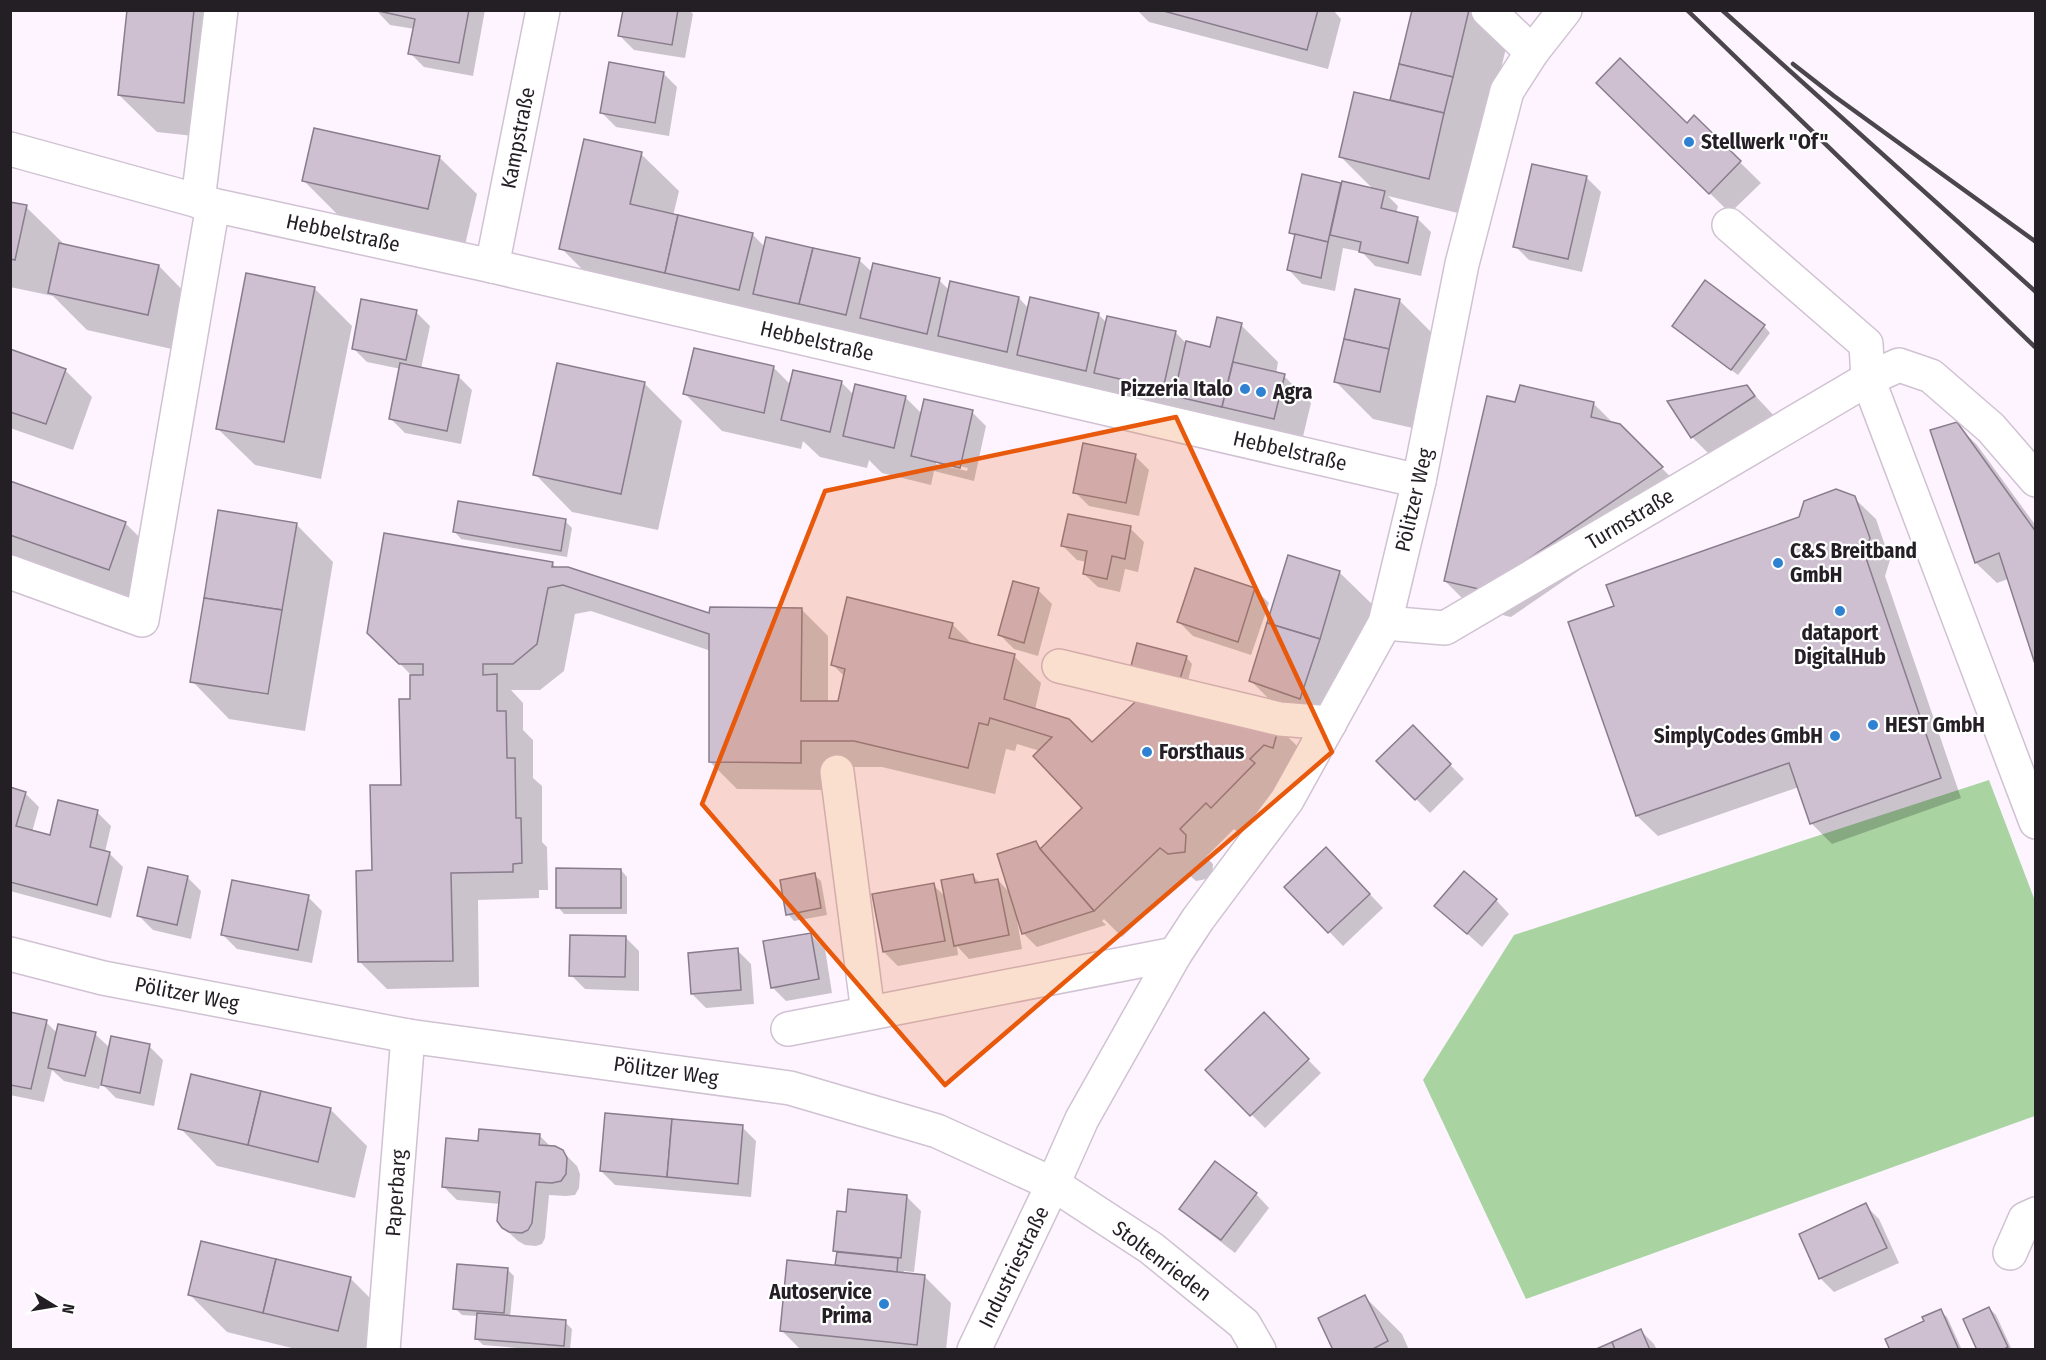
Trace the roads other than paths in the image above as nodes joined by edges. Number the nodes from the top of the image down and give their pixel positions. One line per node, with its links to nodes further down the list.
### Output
1 (221, 10): 7 (street)
2 (543, 10): 9 (street, Kampstraße)
3 (1488, 10): 5 (street)
4 (1565, 10): 5 (street, Pölitzer Weg)
5 (1532, 52): 12 (street, Pölitzer Weg)
6 (10, 148): 7 (street, Hebbelstraße)
7 (206, 203): 9 (street, Hebbelstraße); 13 (street)
8 (1729, 225): 10 (street)
9 (492, 266): 12 (street, Hebbelstraße)
10 (1868, 379): 11 (street, Turmstraße); 14 (street, Turmstraße); 18 (street)
11 (2036, 480)
12 (1419, 481): 14 (street, Pölitzer Weg)
13 (10, 573)
14 (1384, 623): 16 (street, Pölitzer Weg)
15 (1059, 666): 16 (street)
16 (1330, 723): 20 (street, Pölitzer Weg)
17 (837, 772): 21 (street)
18 (2036, 822)
19 (10, 954): 23 (street, Pölitzer Weg)
20 (1175, 954): 21 (street); 24 (street, Pölitzer Weg)
21 (868, 1013): 22 (street)
22 (788, 1029)
23 (408, 1036): 24 (street, Pölitzer Weg); 27 (street, Paperbarg)
24 (1053, 1184): 28 (street, Industriestraße); 29 (street, Stoltenrieden)
25 (2036, 1214): 26 (street)
26 (2010, 1253)
27 (383, 1350)
28 (974, 1350)
29 (1259, 1350)

